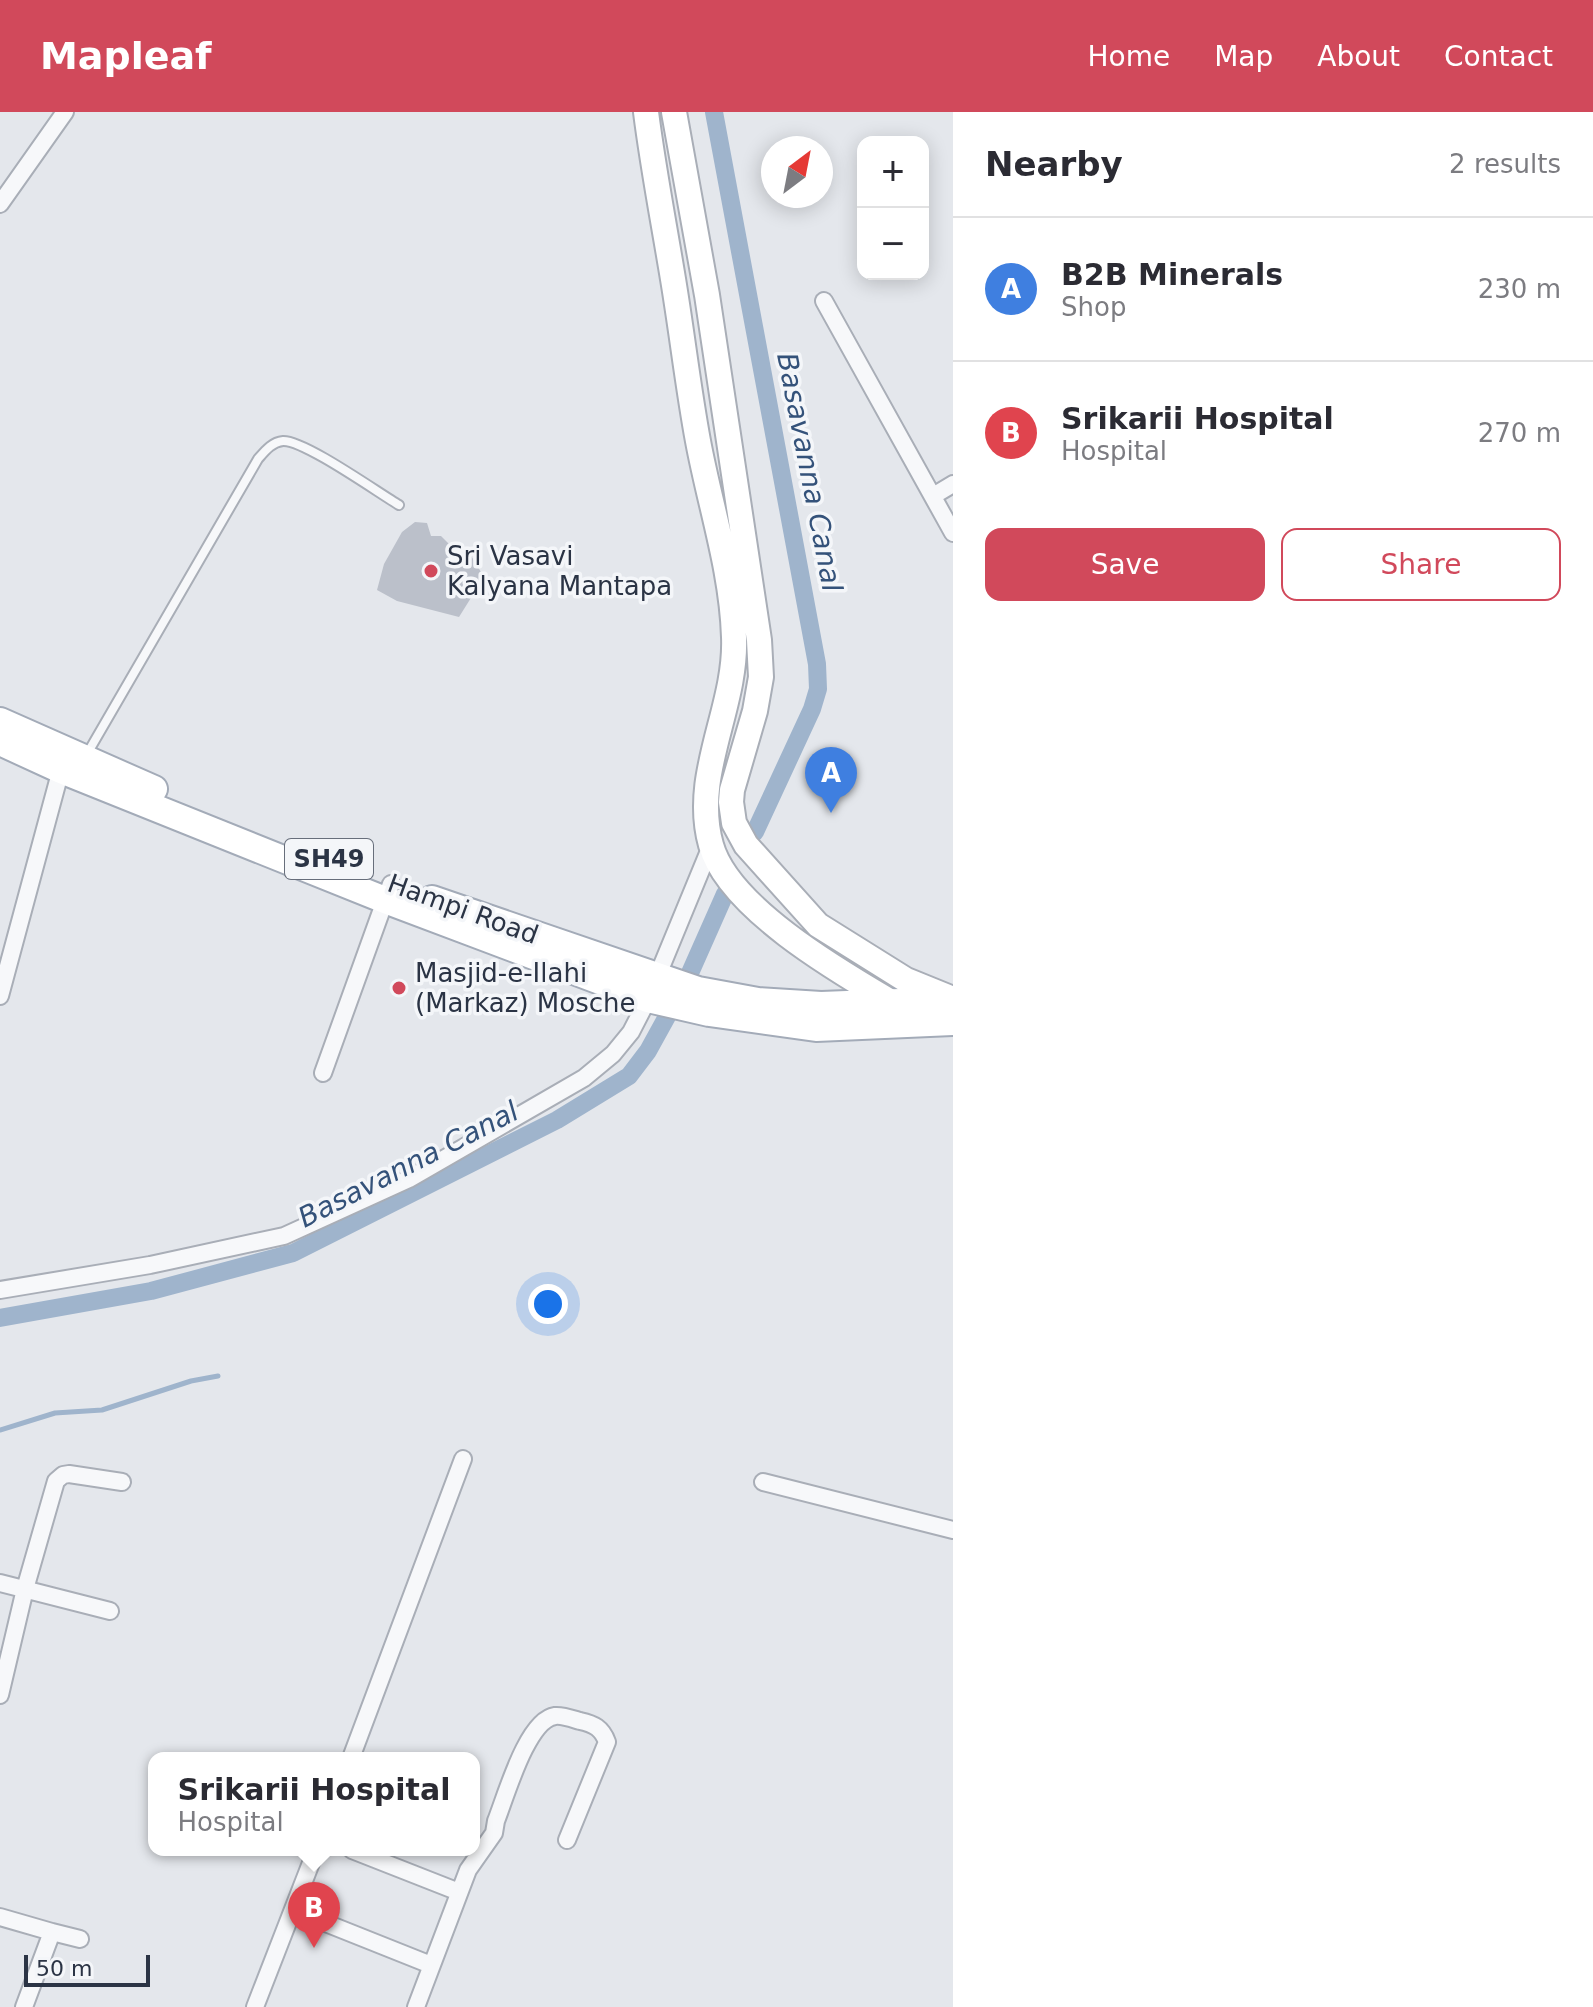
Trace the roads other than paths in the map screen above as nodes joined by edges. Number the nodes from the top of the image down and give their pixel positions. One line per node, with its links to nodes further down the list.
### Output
1 (65, 112): 4 (street)
2 (646, 112): 13 (main road)
3 (674, 112): 18 (main road)
4 (0, 204)
5 (824, 301): 7 (street)
6 (953, 484): 7 (street)
7 (933, 496): 9 (street)
8 (399, 505): 12 (lane)
9 (953, 533)
10 (0, 721): 12 (main road, Hampi Road / SH49)
11 (0, 742): 12 (main road, SH49)
12 (71, 760): 14 (main road, Hampi Road / SH49); 16 (street)
13 (711, 846): 15 (street); 19 (main road)
14 (388, 892): 15 (main road, Hampi Road / SH49); 21 (street)
15 (656, 989): 17 (main road, SH49); 22 (street)
16 (0, 996)
17 (694, 1000): 19 (main road, SH49); 20 (main road, SH49)
18 (953, 1000): 19 (main road, SH49)
19 (891, 1002)
20 (953, 1022)
21 (323, 1073)
22 (0, 1290)
23 (463, 1459): 31 (street)
24 (122, 1482): 28 (street)
25 (763, 1482): 26 (street)
26 (953, 1530)
27 (0, 1583): 28 (street)
28 (25, 1589): 29 (street); 30 (street)
29 (110, 1611)
30 (0, 1695)
31 (353, 1752)
32 (567, 1840): 33 (street)
33 (480, 1853)
34 (314, 1856): 38 (street)
35 (367, 1856): 37 (street)
36 (478, 1856): 37 (street)
37 (459, 1892): 42 (street)
38 (293, 1910): 42 (street); 44 (street)
39 (0, 1917): 40 (street)
40 (52, 1932): 41 (street); 43 (street)
41 (80, 1939)
42 (431, 1965): 45 (street)
43 (24, 2007)
44 (255, 2007)
45 (416, 2007)

